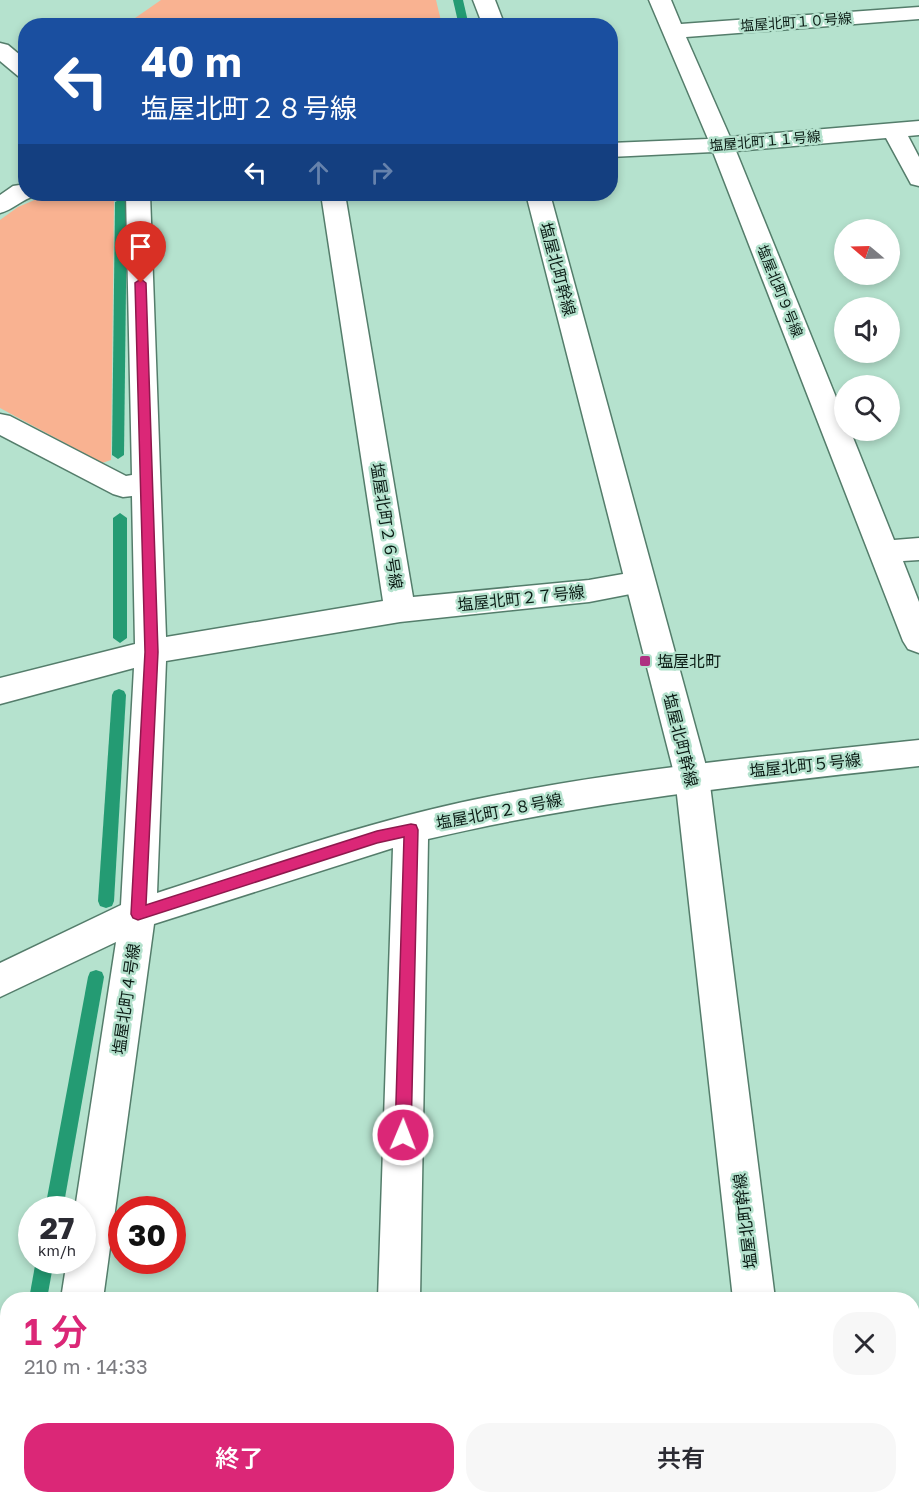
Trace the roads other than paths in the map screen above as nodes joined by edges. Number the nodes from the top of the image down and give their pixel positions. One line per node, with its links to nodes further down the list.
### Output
1 (484, 0): 4 (street)
2 (660, 0): 5 (street, 塩屋北町９号線)
3 (919, 13): 5 (street, 塩屋北町１０号線)
4 (491, 18)
5 (674, 31): 8 (street, 塩屋北町９号線)
6 (919, 128): 7 (street, 塩屋北町１１号線)
7 (893, 130): 8 (street, 塩屋北町１１号線); 10 (street)
8 (722, 145): 9 (street, 塩屋北町１１号線); 19 (street, 塩屋北町９号線)
9 (618, 150)
10 (919, 179)
11 (18, 194): 15 (street)
12 (138, 201): 17 (street, 塩屋北町４号線)
13 (334, 201): 21 (street, 塩屋北町２６号線)
14 (540, 201): 20 (street, 塩屋北町幹線)
15 (0, 206)
16 (0, 423): 17 (street)
17 (146, 483): 23 (street, 塩屋北町４号線)
18 (919, 549): 19 (street)
19 (884, 551): 22 (street, 塩屋北町９号線)
20 (640, 582): 21 (street, 塩屋北町２７号線); 26 (street, 塩屋北町幹線)
21 (400, 610): 23 (street, 塩屋北町２６号線)
22 (919, 641)
23 (151, 652): 24 (street, 塩屋北町２６号線); 28 (street, 塩屋北町４号線)
24 (0, 691)
25 (919, 753): 26 (street, 塩屋北町５号線)
26 (692, 777): 27 (street, 塩屋北町２８号線); 32 (street, 塩屋北町幹線)
27 (411, 830): 28 (street, 塩屋北町２８号線); 31 (street)
28 (138, 914): 29 (street, 塩屋北町２８号線); 30 (street, 塩屋北町４号線)
29 (0, 981)
30 (83, 1292)
31 (399, 1292)
32 (753, 1292)

